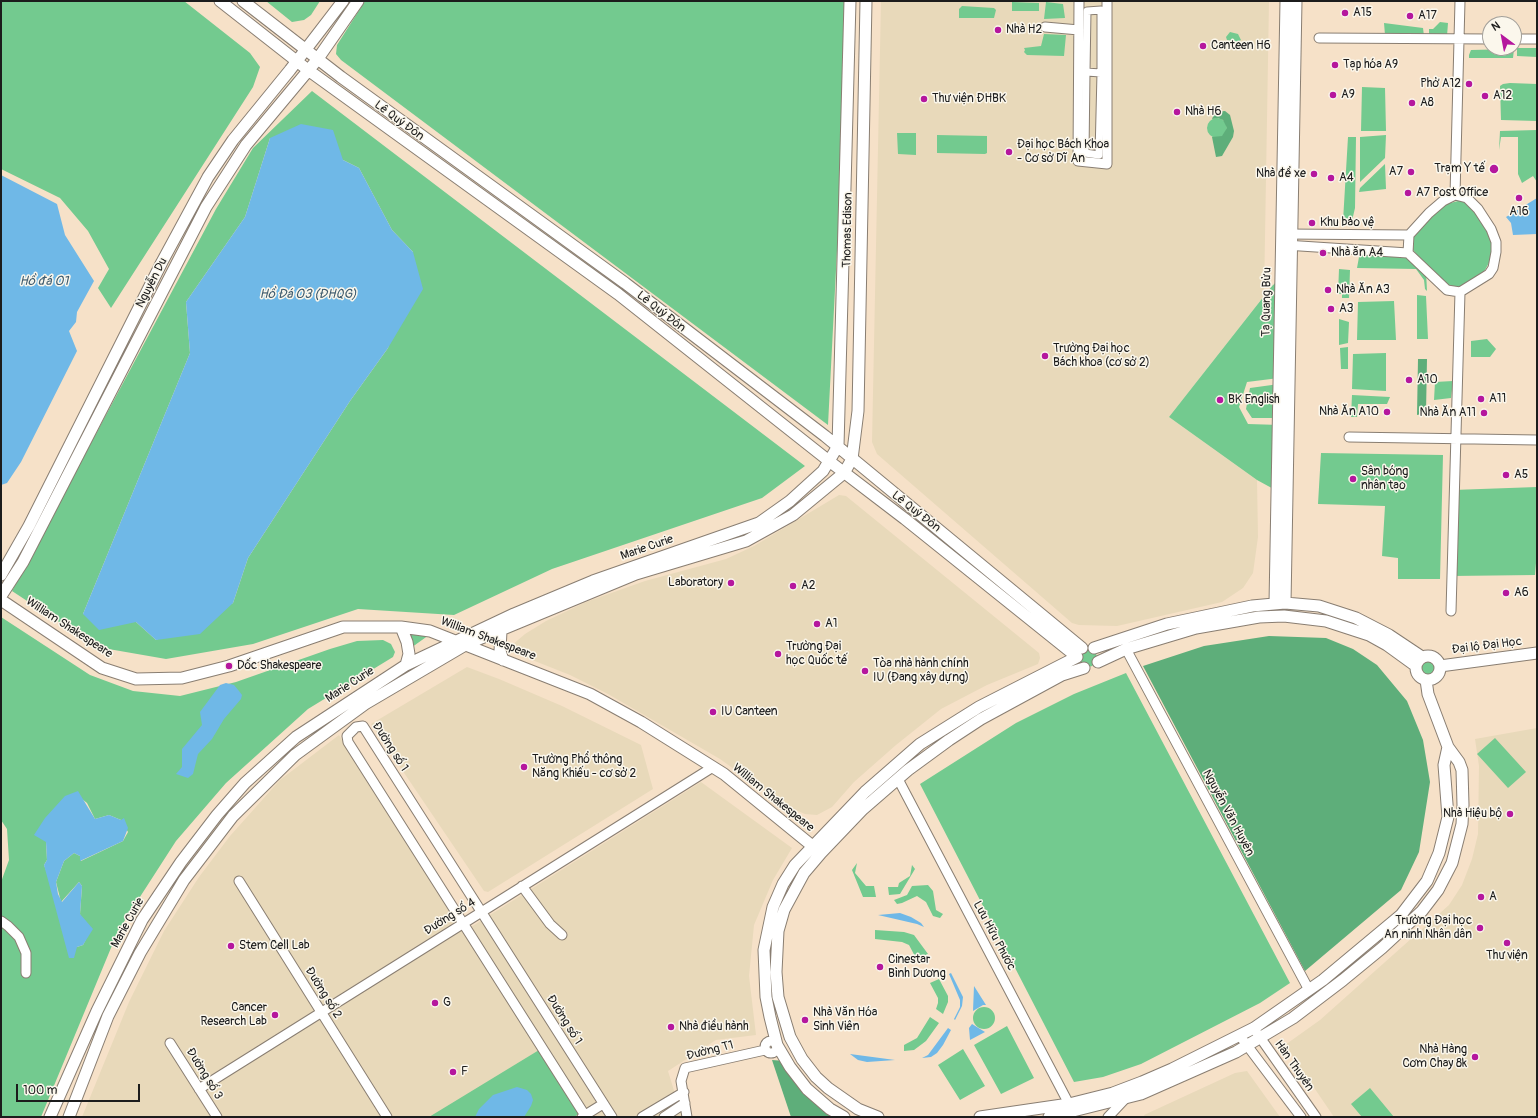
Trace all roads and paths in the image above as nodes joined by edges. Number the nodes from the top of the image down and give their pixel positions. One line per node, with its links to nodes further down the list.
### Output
1 (220, 1): 21 (street, Lê Quý Đôn)
2 (243, 1): 19 (street, Lê Quý Đôn)
3 (342, 1): 19 (street, Nguyễn Du)
4 (358, 1): 20 (street, Nguyễn Du)
5 (850, 1): 36 (street, Thomas Edison)
6 (866, 1): 37 (street, Thomas Edison)
7 (1079, 1): 13 (street)
8 (1107, 1): 13 (street)
9 (1286, 1): 30 (street, Tạ Quang Bửu)
10 (1296, 1): 30 (street, Tạ Quang Bửu)
11 (1460, 1): 15 (street)
12 (1045, 27): 13 (street)
13 (1079, 30)
14 (1319, 38): 15 (street)
15 (1459, 38): 16 (street); 26 (street)
16 (1482, 39)
17 (1522, 39): 18 (street)
18 (1537, 39)
19 (305, 50): 20 (street, Lê Quý Đôn); 21 (street, Nguyễn Du)
20 (317, 60): 22 (street, Nguyễn Du); 25 (street, Lê Quý Đôn)
21 (297, 61): 22 (street, Lê Quý Đôn); 47 (street, Nguyễn Du)
22 (308, 70): 27 (street, Lê Quý Đôn); 48 (street, Nguyễn Du)
23 (1086, 72): 24 (street); 24 (street); 24 (street)
24 (1101, 73)
25 (490, 185): 27 (street); 29 (street, Lê Quý Đôn)
26 (1455, 194): 28 (street); 34 (street)
27 (483, 198): 31 (street, Lê Quý Đôn)
28 (1409, 236): 30 (street); 32 (street)
29 (565, 239): 31 (street); 33 (street, Lê Quý Đôn)
30 (1287, 240): 32 (street); 50 (street, Tạ Quang Bửu)
31 (558, 251): 35 (street, Lê Quý Đôn)
32 (1408, 253): 34 (street)
33 (625, 283): 35 (street); 41 (street, Lê Quý Đôn)
34 (1460, 292): 39 (street)
35 (618, 294): 43 (street, Lê Quý Đôn)
36 (841, 320): 37 (street); 41 (street, Thomas Edison)
37 (859, 320): 42 (street, Thomas Edison)
38 (1349, 437): 39 (street)
39 (1456, 439): 40 (street); 51 (street)
40 (1537, 440)
41 (838, 446): 42 (street, Lê Quý Đôn); 43 (street, Marie Curie)
42 (852, 459): 44 (street); 45 (street, Lê Quý Đôn)
43 (829, 462): 44 (street, Lê Quý Đôn); 54 (street, Marie Curie)
44 (844, 473): 46 (street, Lê Quý Đôn); 53 (street, Marie Curie)
45 (913, 508): 46 (street); 57 (street, Lê Quý Đôn)
46 (905, 519): 57 (street, Lê Quý Đôn)
47 (1, 575)
48 (1, 596)
49 (1, 600): 52 (street, William Shakespeare)
50 (1280, 603): 55 (street); 60 (street)
51 (1451, 611)
52 (401, 627): 54 (street, William Shakespeare); 62 (street)
53 (501, 631): 54 (street, Marie Curie); 59 (street)
54 (462, 642): 59 (street, William Shakespeare); 62 (street, Marie Curie); 77 (street, Marie Curie)
55 (1094, 648): 57 (street); 61 (street)
56 (1126, 649): 60 (street); 61 (street); 79 (street, Nguyễn Văn Huyên)
57 (1079, 652): 64 (street); 69 (street)
58 (1537, 653): 63 (street, Đại lộ Đại Học)
59 (503, 660): 67 (street, William Shakespeare)
60 (1419, 661): 63 (street); 65 (street)
61 (1098, 662): 64 (street)
62 (406, 665): 76 (street, Marie Curie)
63 (1440, 666): 65 (street)
64 (1084, 668): 68 (street)
65 (1426, 680): 66 (street)
66 (1448, 747): 79 (street); 81 (street)
67 (713, 767): 69 (street, William Shakespeare); 71 (street, Đường số 4)
68 (898, 779): 69 (street); 92 (street, Lưu Hữu Phước)
69 (816, 850): 83 (street); 85 (street)
70 (239, 881): 80 (street, Đường số 2)
71 (522, 886): 72 (street, Đường số 4); 75 (street)
72 (481, 912): 74 (street, Đường số 4); 74 (street, Đường số 1); 91 (street, Đường số 1)
73 (1, 921): 78 (street)
74 (463, 923): 80 (street, Đường số 4); 93 (street, Đường số 1)
75 (562, 935)
76 (130, 946): 77 (street); 95 (street, Marie Curie)
77 (140, 953): 96 (street, Marie Curie)
78 (26, 973)
79 (1309, 990): 81 (street)
80 (321, 1012): 87 (street, Đường số 4); 98 (street, Đường số 2)
81 (1257, 1033): 82 (street); 86 (street); 108 (street, Hàn Thuyên)
82 (1240, 1036): 86 (street, Hàn Thuyên); 89 (street)
83 (790, 1037): 85 (street); 103 (street)
84 (170, 1043): 87 (street, Đường số 3)
85 (777, 1045): 88 (street, Đường T1); 102 (street)
86 (1247, 1045): 89 (street); 107 (street, Hàn Thuyên)
87 (199, 1089): 97 (street, Đường số 3)
88 (684, 1092): 90 (street, Đường T1); 99 (street)
89 (1124, 1094): 92 (street); 105 (street); 106 (street)
90 (685, 1103): 100 (street); 101 (street, Đường T1)
91 (603, 1104): 93 (street); 94 (street, Đường số 1)
92 (1069, 1104): 104 (street)
93 (585, 1116)
94 (609, 1116)
95 (50, 1117)
96 (69, 1117)
97 (217, 1117)
98 (386, 1117)
99 (642, 1117)
100 (664, 1117)
101 (687, 1117)
102 (844, 1117)
103 (878, 1117)
104 (980, 1117)
105 (1049, 1117)
106 (1108, 1117)
107 (1301, 1117)
108 (1316, 1117)

